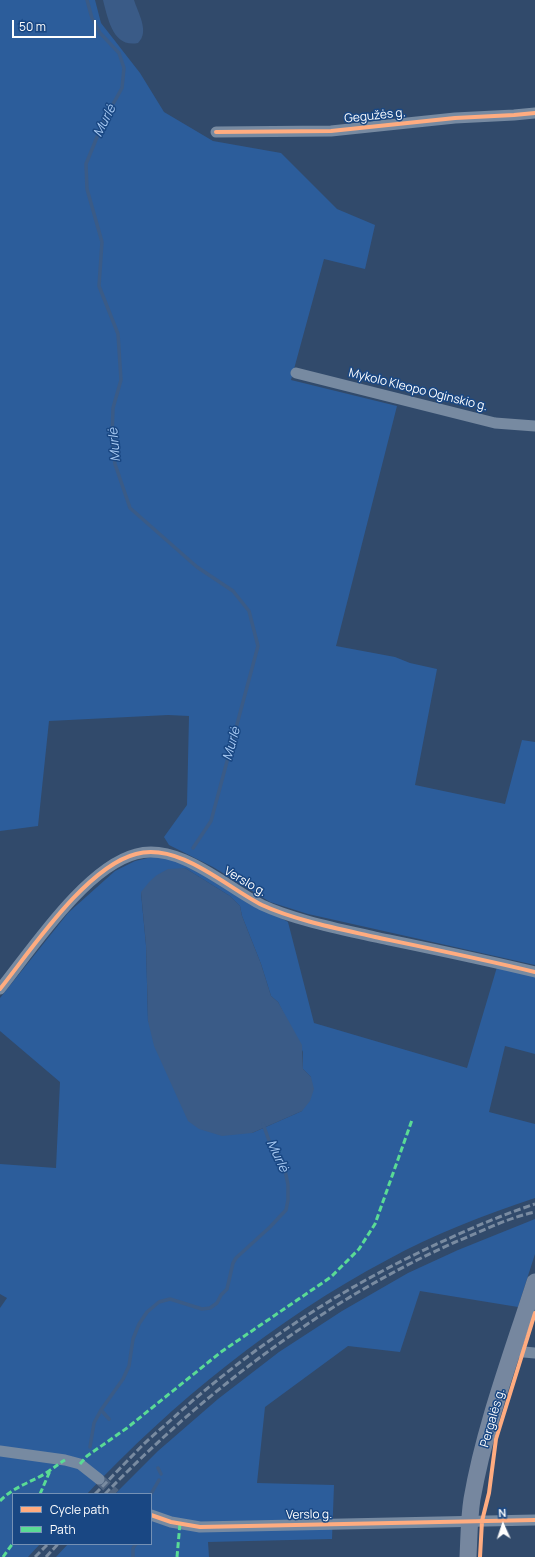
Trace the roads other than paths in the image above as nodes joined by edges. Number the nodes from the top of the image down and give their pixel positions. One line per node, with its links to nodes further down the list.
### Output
1 (535, 113): 2 (street, Gegužės g.)
2 (216, 132)
3 (296, 373): 4 (street, Mykolo Kleopo Oginskio g.)
4 (535, 426)
5 (535, 972): 6 (street, Verslo g.)
6 (0, 989)
7 (535, 1282): 8 (main road, Pergalės g.)
8 (513, 1351): 9 (street); 14 (main road, Pergalės g.)
9 (535, 1353)
10 (0, 1451): 11 (street)
11 (99, 1480)
12 (152, 1515): 14 (street, Verslo g.)
13 (535, 1520): 14 (street, Verslo g.)
14 (470, 1521): 15 (main road, Pergalės g.)
15 (468, 1557)

